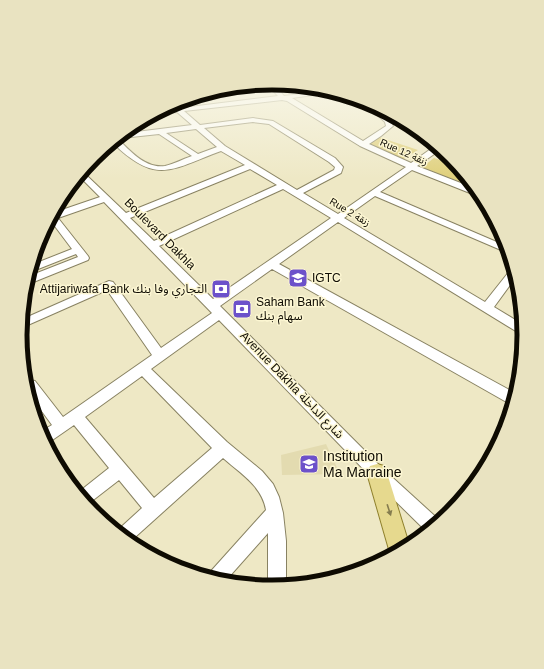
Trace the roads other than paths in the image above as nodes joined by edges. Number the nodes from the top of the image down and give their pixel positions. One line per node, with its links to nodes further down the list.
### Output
1 (187, 116): 4 (street, Rue 2 زنقة)
2 (318, 116): 8 (street, Rue 12 زنقة)
3 (385, 117): 8 (street)
4 (198, 127): 5 (street); 9 (street, Rue 2 زنقة); 18 (street)
5 (159, 131): 6 (street); 11 (street)
6 (130, 135)
7 (118, 144): 11 (street)
8 (363, 144): 13 (street, Rue 12 زنقة)
9 (222, 148): 11 (street); 12 (street, Rue 2 زنقة)
10 (435, 151): 13 (street)
11 (198, 157)
12 (250, 166): 15 (street, Rue 2 زنقة); 21 (street)
13 (413, 167): 16 (street, Rue 12 زنقة); 17 (street)
14 (84, 178): 19 (street, Boulevard Dakhla)
15 (284, 185): 18 (street, Rue 2 زنقة); 24 (street)
16 (470, 190)
17 (375, 193): 22 (street); 25 (street)
18 (298, 194): 22 (street, Rue 2 زنقة)
19 (106, 198): 20 (street); 21 (street, Boulevard Dakhla)
20 (58, 215)
21 (124, 217): 24 (street, Boulevard Dakhla)
22 (339, 219): 27 (street); 31 (street, Rue 2 زنقة)
23 (55, 220): 26 (street)
24 (152, 245): 32 (street, Boulevard Dakhla)
25 (500, 247)
26 (81, 254): 28 (street); 30 (street)
27 (273, 265): 32 (street); 38 (street)
28 (36, 267)
29 (510, 277): 31 (street)
30 (34, 278)
31 (488, 308): 34 (street, Rue 2 زنقة)
32 (217, 309): 35 (street); 44 (street, Avenue Dakhla شارع الداخلة)
33 (28, 321): 35 (street)
34 (516, 326)
35 (160, 356): 36 (street)
36 (142, 368): 39 (street); 42 (street)
37 (33, 390): 40 (street)
38 (509, 397)
39 (76, 416): 40 (street); 43 (street)
40 (61, 426): 41 (street)
41 (49, 435)
42 (222, 448): 46 (street); 47 (street)
43 (120, 469): 45 (street); 46 (street)
44 (377, 473): 48 (street, Avenue Dakhla شارع الداخلة); 50 (main road, one-way to 50)
45 (87, 495)
46 (153, 509): 49 (street)
47 (275, 514): 51 (street); 52 (street)
48 (429, 523)
49 (127, 532)
50 (398, 544)
51 (220, 574)
52 (277, 580)

